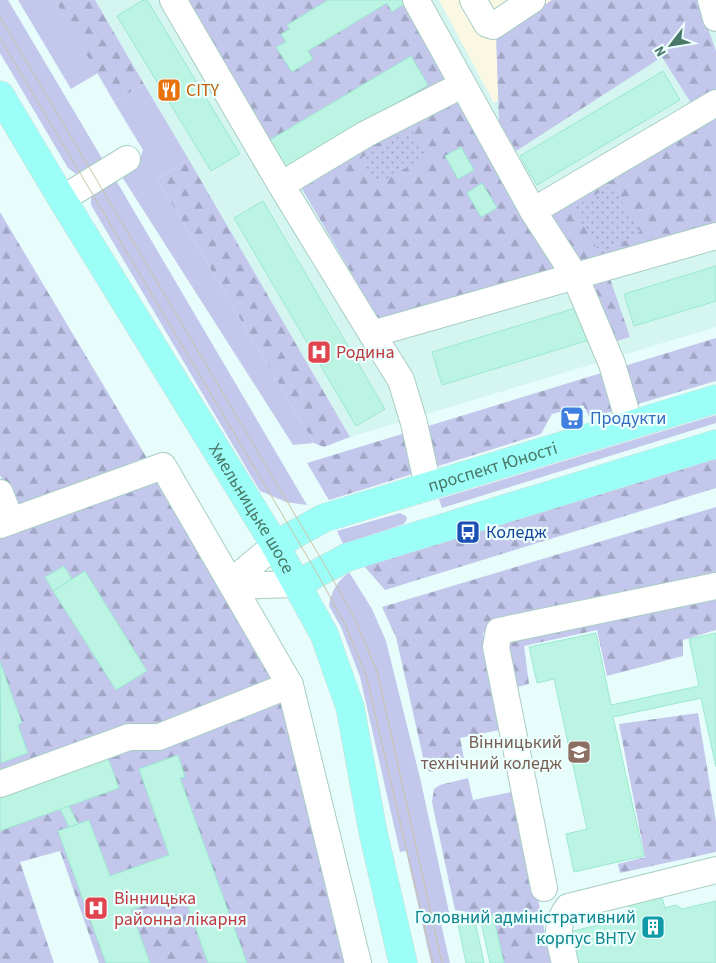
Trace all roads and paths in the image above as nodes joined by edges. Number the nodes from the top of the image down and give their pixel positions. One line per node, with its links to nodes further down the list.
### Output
1 (173, 0): 11 (lane)
2 (416, 0): 7 (lane)
3 (473, 0): 4 (lane)
4 (532, 0)
5 (711, 0): 6 (lane)
6 (716, 18)
7 (462, 84): 11 (lane); 13 (lane)
8 (0, 95): 12 (main road, Хмельницьке шосе)
9 (716, 103): 13 (lane)
10 (127, 159): 12 (lane)
11 (281, 185): 16 (lane)
12 (62, 199): 24 (main road, Хмельницьке шосе)
13 (533, 211): 15 (lane)
14 (716, 236): 15 (lane)
15 (575, 276): 16 (lane); 18 (lane)
16 (372, 334): 20 (lane)
17 (716, 399): 18 (main road, проспект Юності)
18 (630, 425): 20 (main road, проспект Юності)
19 (716, 444): 23 (main road)
20 (423, 488): 23 (main road); 24 (main road, проспект Юності)
21 (0, 493): 22 (lane)
22 (5, 523): 25 (lane)
23 (431, 532): 26 (main road)
24 (276, 545): 25 (lane); 26 (main road, Хмельницьке шосе)
25 (232, 584): 26 (lane); 28 (lane)
26 (297, 584): 33 (main road, Хмельницьке шосе)
27 (716, 586): 31 (lane)
28 (290, 685): 29 (lane); 32 (lane)
29 (0, 784)
30 (716, 870): 34 (lane)
31 (544, 888)
32 (358, 963)
33 (403, 963)
34 (565, 963)

